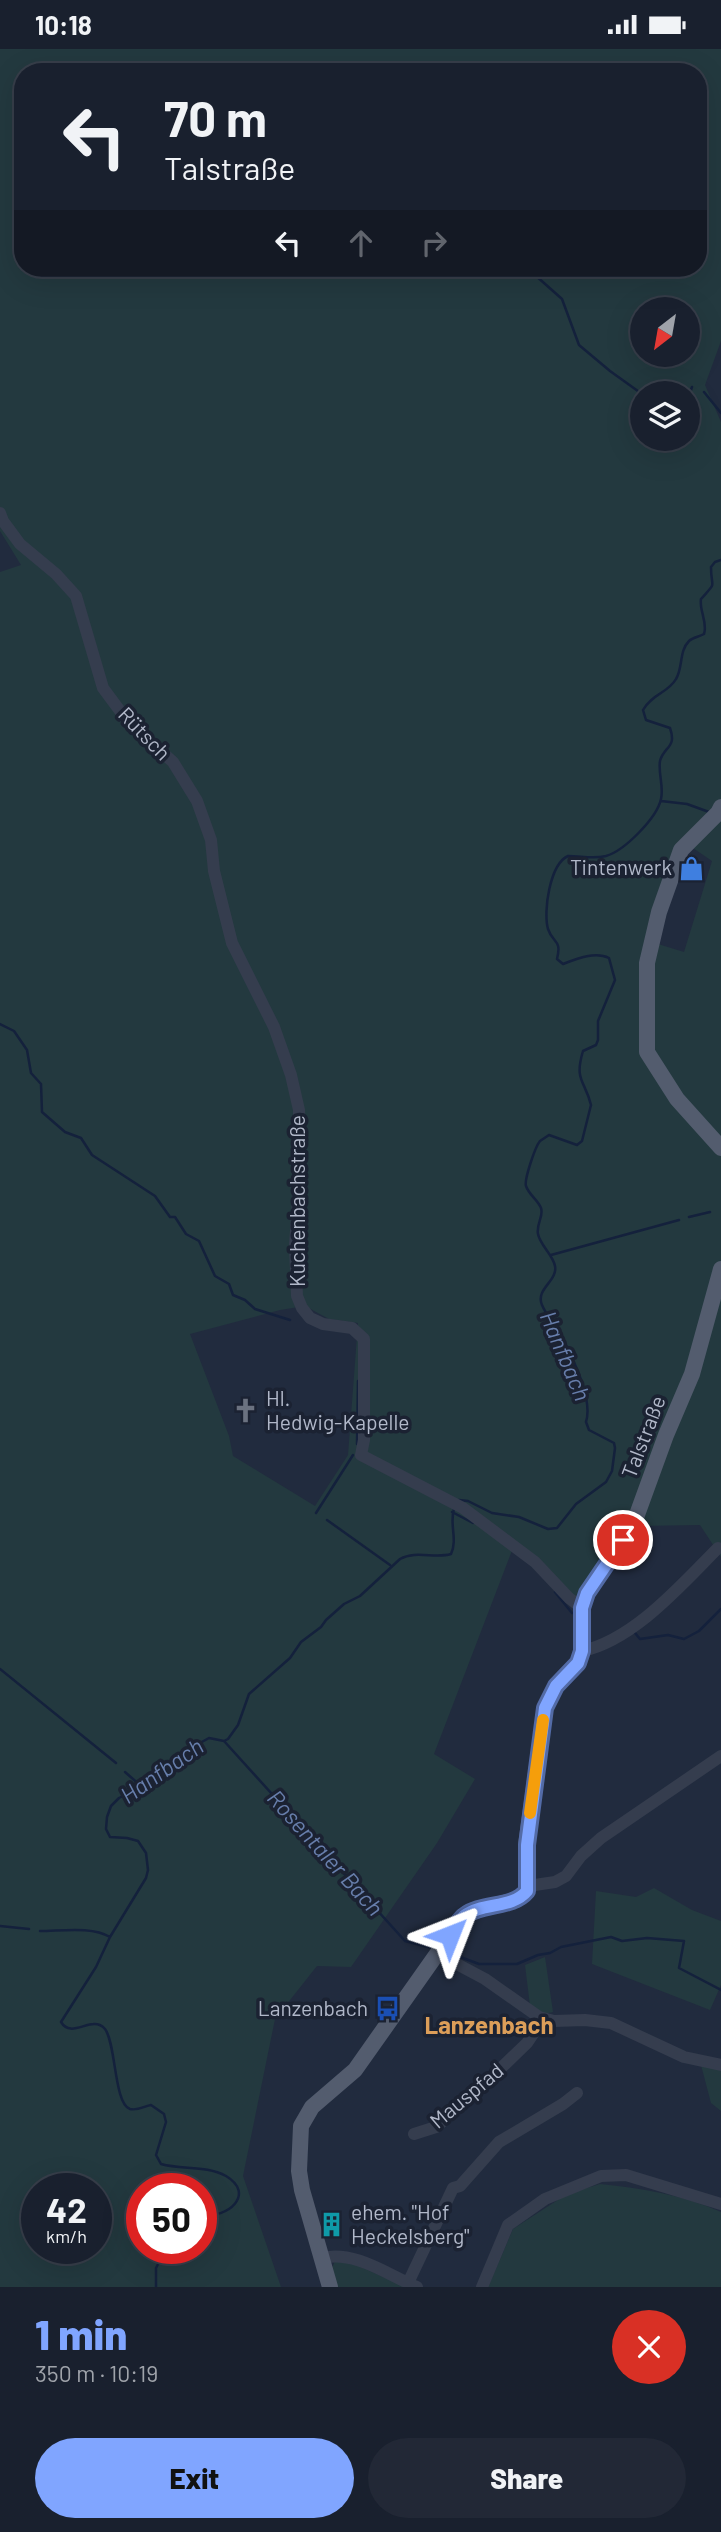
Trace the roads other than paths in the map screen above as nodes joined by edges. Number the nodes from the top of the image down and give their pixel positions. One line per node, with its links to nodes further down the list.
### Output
1 (0, 513): 3 (street, Rütsch)
2 (720, 810): 4 (main road)
3 (248, 979): 7 (street, Kuchenbachstraße)
4 (721, 1148)
5 (721, 1269): 7 (main road, Talstraße)
6 (718, 1548): 8 (street)
7 (582, 1608): 8 (main road, Talstraße)
8 (582, 1651): 10 (main road)
9 (721, 1756): 10 (street)
10 (528, 1886): 11 (main road)
11 (438, 1954): 12 (street); 17 (main road)
12 (539, 2017): 13 (street); 15 (street, Mauspfad)
13 (721, 2065)
14 (577, 2093): 18 (street)
15 (414, 2134)
16 (721, 2204): 20 (street)
17 (323, 2257): 18 (street); 19 (main road)
18 (413, 2285)
19 (330, 2287)
20 (481, 2287)

